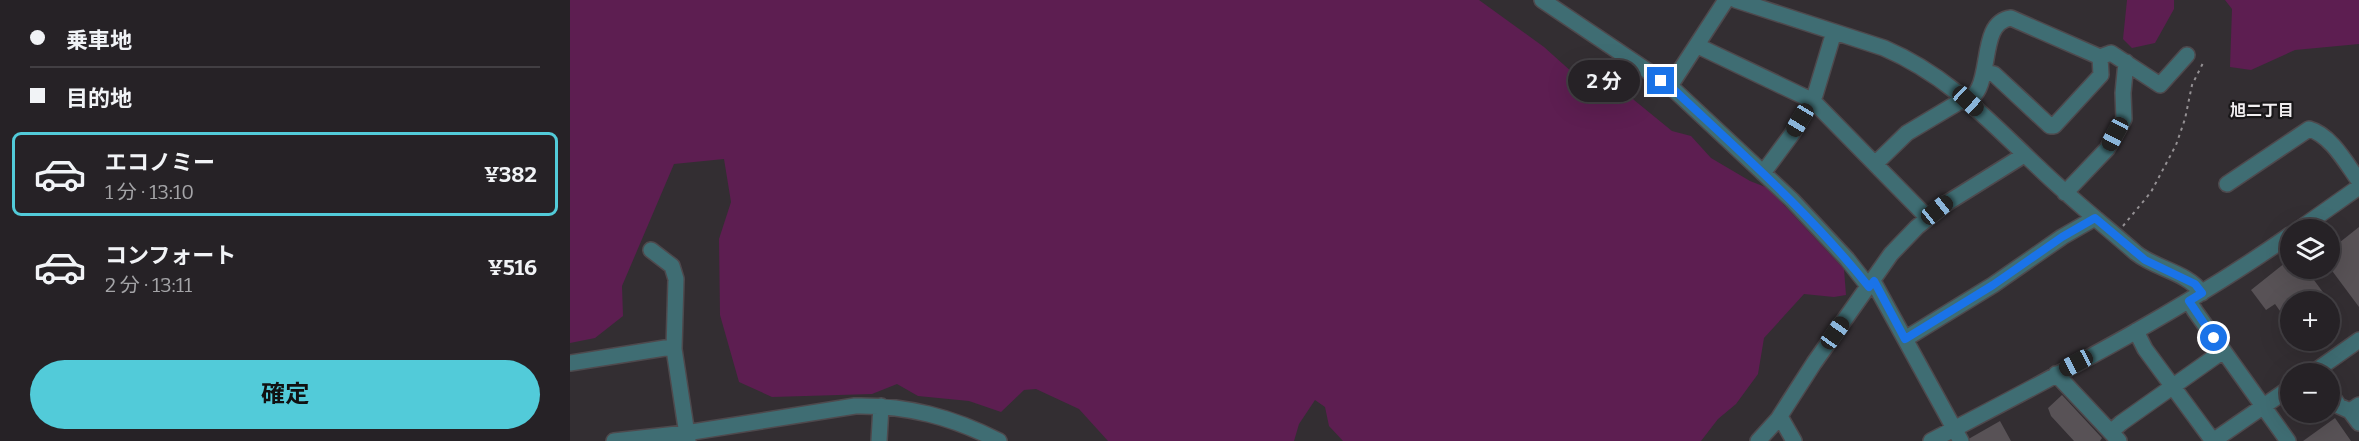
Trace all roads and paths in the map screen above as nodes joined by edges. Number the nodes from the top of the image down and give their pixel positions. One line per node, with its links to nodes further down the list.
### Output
1 (1542, 0): 11 (street)
2 (1726, 0): 5 (street)
3 (1736, 0): 4 (street)
4 (1834, 32): 12 (street); 13 (street)
5 (1698, 46): 11 (street); 12 (street)
6 (2187, 55): 9 (street)
7 (2100, 57): 9 (street); 10 (street); 10 (street)
8 (2204, 61): 24 (path)
9 (2126, 62): 20 (street)
10 (1984, 72): 13 (street)
11 (1670, 86): 16 (street)
12 (1812, 101): 15 (street); 16 (street)
13 (1968, 101): 14 (street); 15 (street)
14 (2024, 155): 20 (street); 21 (street)
15 (1875, 164): 21 (street)
16 (1763, 173): 27 (street)
17 (2359, 181): 18 (street)
18 (2227, 184)
19 (2359, 187): 23 (street)
20 (2065, 193): 22 (street)
21 (1928, 218): 27 (street)
22 (2095, 218): 24 (street); 30 (street)
23 (2314, 219)
24 (2115, 235): 28 (street)
25 (2280, 242): 28 (street)
26 (651, 250): 32 (street)
27 (1871, 284): 30 (street); 43 (street)
28 (2195, 297): 29 (street); 33 (street)
29 (2136, 331): 36 (street); 37 (street)
30 (1905, 339): 44 (street)
31 (2359, 340): 35 (street)
32 (674, 349): 34 (street); 45 (street)
33 (2223, 351): 37 (street); 40 (street)
34 (570, 363)
35 (2327, 363)
36 (2056, 374): 44 (street); 46 (street)
37 (2172, 386): 46 (street); 53 (street)
38 (2280, 395): 40 (street)
39 (881, 406): 45 (street); 48 (street); 49 (street)
40 (2263, 406): 53 (street); 54 (street)
41 (2340, 406): 42 (street)
42 (2356, 413)
43 (1779, 419): 50 (street); 51 (street)
44 (1957, 435): 52 (street)
45 (687, 437): 47 (street)
46 (2115, 437)
47 (614, 441)
48 (879, 441)
49 (999, 441)
50 (1758, 441)
51 (1794, 441)
52 (1931, 441)
53 (2213, 441)
54 (2288, 441)

